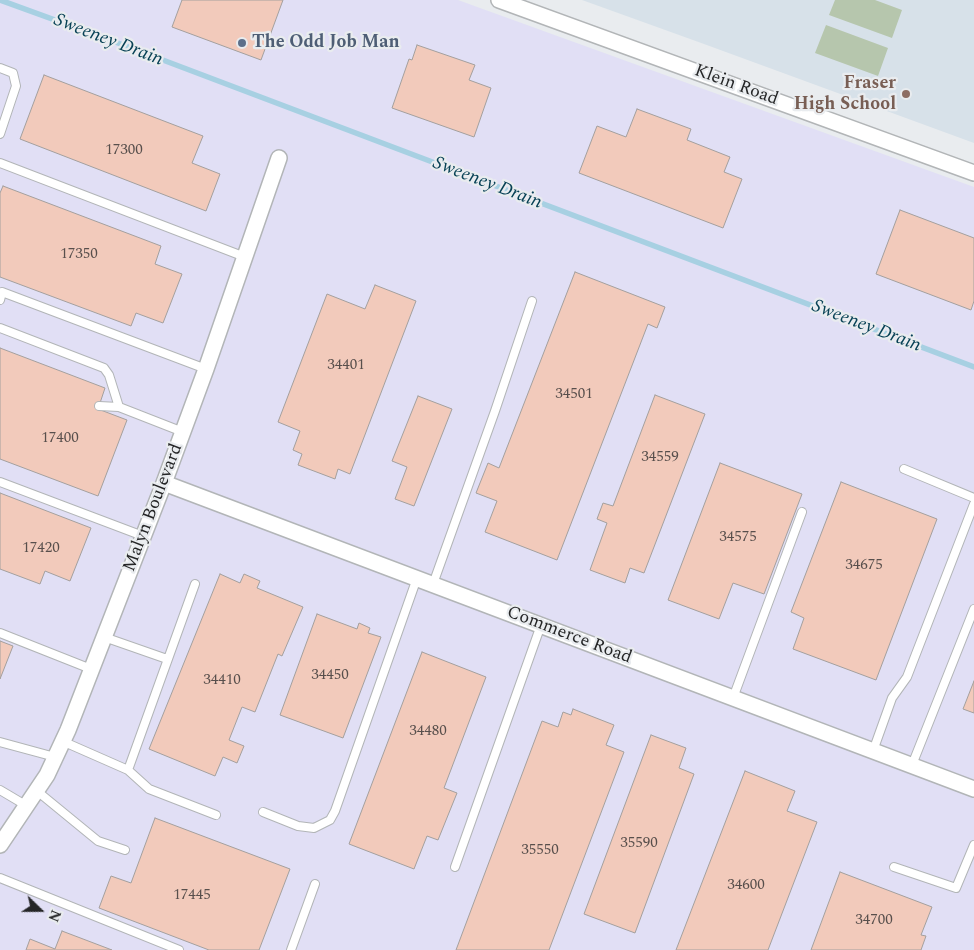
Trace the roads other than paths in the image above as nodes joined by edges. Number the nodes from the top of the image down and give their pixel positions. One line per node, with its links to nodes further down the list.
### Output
1 (499, 0): 6 (street, Klein Road)
2 (0, 68): 3 (lane)
3 (0, 134)
4 (279, 158): 7 (street, Malyn Boulevard)
5 (0, 163): 7 (lane)
6 (974, 173)
7 (245, 258): 11 (street, Malyn Boulevard)
8 (1, 294): 11 (lane)
9 (532, 301): 24 (lane)
10 (0, 328): 13 (lane)
11 (206, 369): 14 (street, Malyn Boulevard)
12 (99, 406): 13 (lane)
13 (119, 407): 14 (lane)
14 (183, 432): 17 (street, Malyn Boulevard)
15 (904, 469): 18 (lane)
16 (0, 482): 21 (lane)
17 (164, 483): 21 (street, Malyn Boulevard); 22 (street, Commerce Road)
18 (974, 498)
19 (974, 504): 34 (lane)
20 (802, 512): 31 (lane)
21 (143, 536): 28 (street, Malyn Boulevard)
22 (417, 578): 24 (street, Commerce Road); 42 (lane)
23 (195, 584): 29 (lane)
24 (433, 584): 26 (street, Commerce Road)
25 (974, 609): 36 (lane)
26 (541, 625): 31 (street, Commerce Road); 48 (lane)
27 (0, 633): 30 (lane)
28 (104, 637): 29 (lane); 30 (street, Malyn Boulevard)
29 (167, 659): 37 (lane)
30 (91, 669): 33 (street, Malyn Boulevard)
31 (733, 698): 34 (street, Commerce Road)
32 (0, 742): 35 (lane)
33 (62, 742): 35 (street, Malyn Boulevard); 37 (lane)
34 (873, 751): 36 (street, Commerce Road)
35 (55, 757): 40 (street, Malyn Boulevard)
36 (912, 765): 38 (street, Commerce Road)
37 (128, 770): 43 (lane)
38 (974, 789)
39 (0, 790): 41 (lane)
40 (37, 791): 41 (street, Malyn Boulevard); 46 (lane)
41 (27, 806): 44 (street, Malyn Boulevard)
42 (263, 812)
43 (216, 815)
44 (0, 845)
45 (974, 845): 47 (lane)
46 (125, 850)
47 (894, 866)
48 (455, 867)
49 (0, 878): 51 (lane)
50 (315, 884): 52 (lane)
51 (179, 950)
52 (291, 950)

